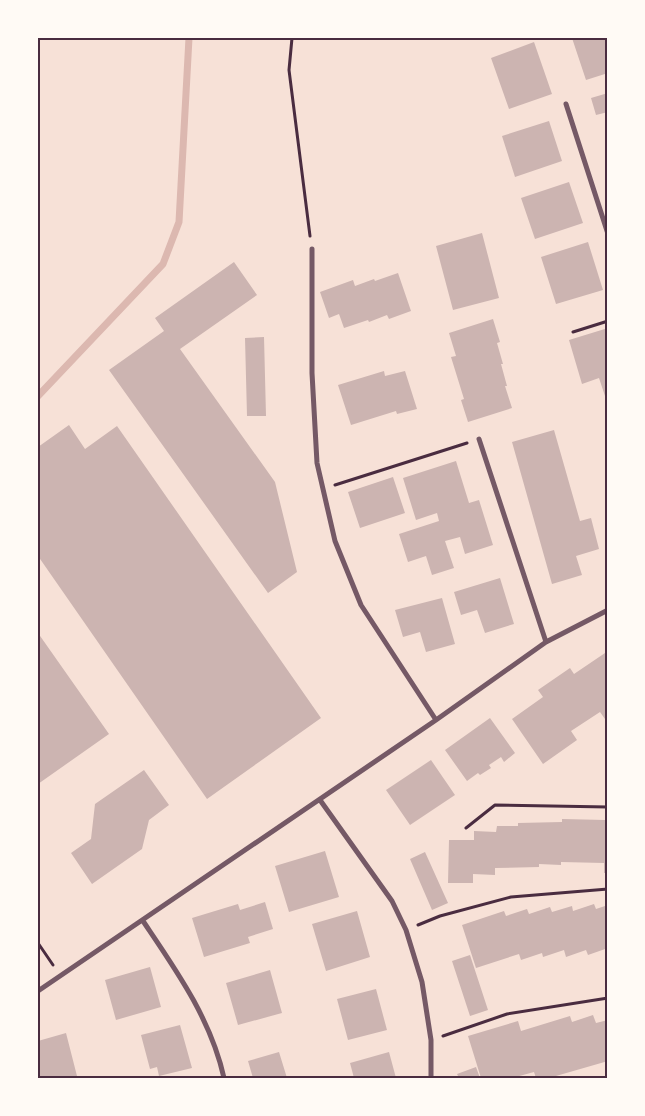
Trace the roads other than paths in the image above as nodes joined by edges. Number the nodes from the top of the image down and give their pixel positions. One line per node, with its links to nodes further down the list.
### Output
1 (566, 104): 2 (street)
2 (608, 234)
3 (312, 249): 7 (street)
4 (479, 439): 6 (street)
5 (608, 610): 6 (street)
6 (546, 642): 7 (street)
7 (436, 720): 8 (street)
8 (320, 800): 9 (street); 12 (street)
9 (143, 921): 10 (street); 11 (street)
10 (38, 991)
11 (224, 1078)
12 (431, 1078)

